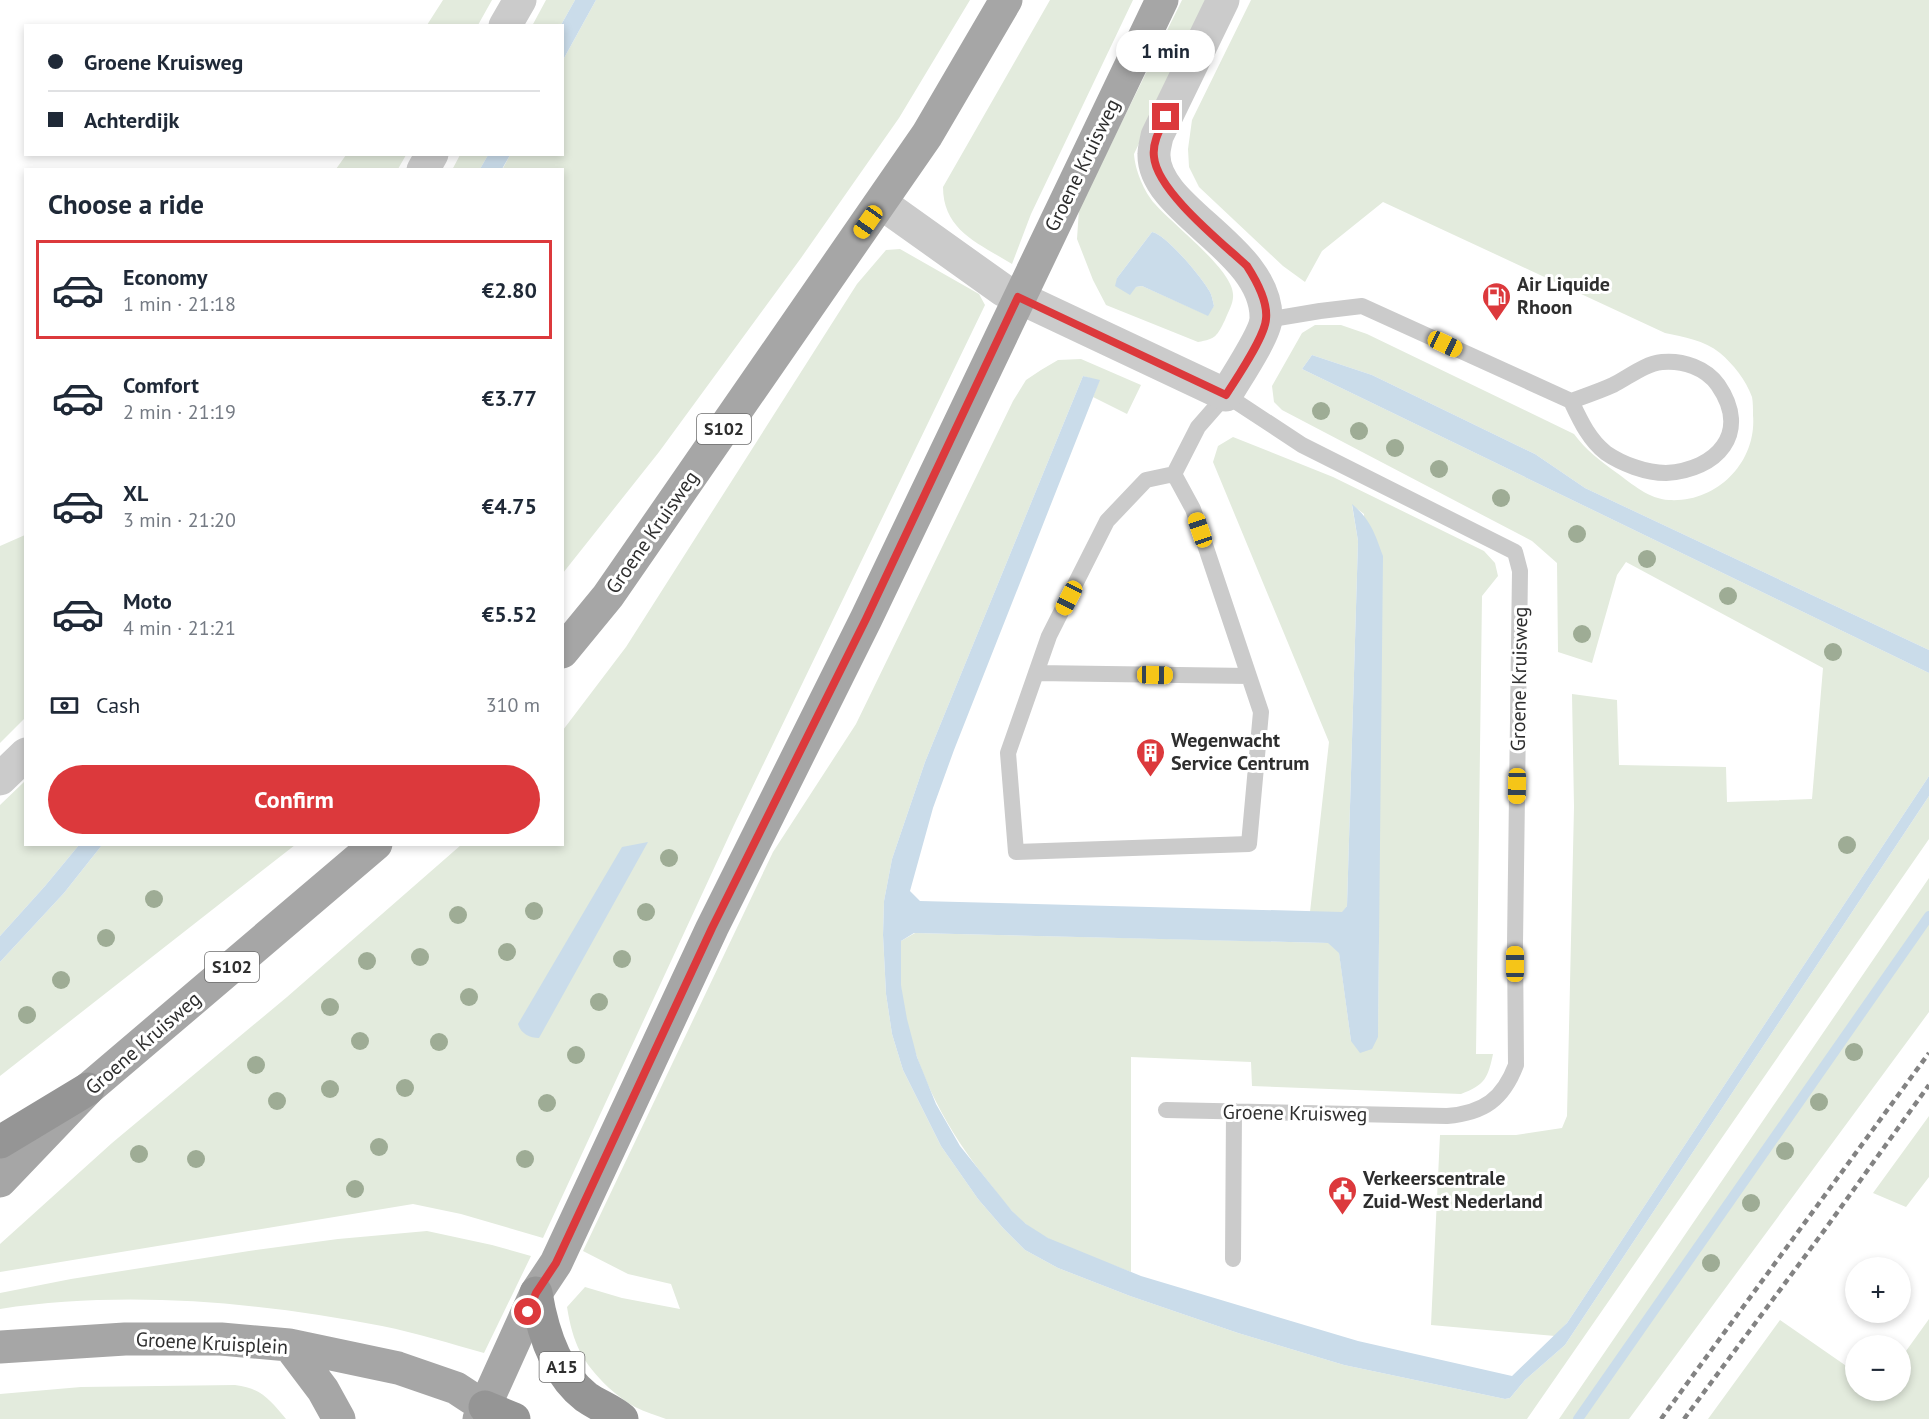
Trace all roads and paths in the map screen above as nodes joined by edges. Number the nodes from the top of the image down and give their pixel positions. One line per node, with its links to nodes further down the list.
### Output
1 (520, 0): 5 (street)
2 (1006, 0): 6 (main road, Groene Kruisweg / S102)
3 (1162, 0): 7 (main road, Groene Kruisweg)
4 (1223, 0): 8 (street)
5 (506, 24)
6 (881, 203): 7 (street, Groene Kruisweg); 12 (main road, Groene Kruisweg / S102)
7 (1018, 297): 9 (street, Groene Kruisweg); 24 (main road, Groene Kruisweg)
8 (1266, 320): 9 (street); 10 (lane)
9 (1226, 395): 11 (lane); 20 (lane, Groene Kruisweg)
10 (1571, 401): 10 (lane)
11 (1174, 474): 13 (lane); 14 (lane)
12 (564, 650)
13 (1036, 673): 14 (lane); 14 (lane)
14 (1249, 676)
15 (24, 756): 16 (street)
16 (0, 779)
17 (374, 846): 18 (main road, Groene Kruisweg / S102)
18 (88, 1089): 21 (highway, S102); 22 (main road, Groene Kruisweg / S102)
19 (1167, 1110): 20 (lane, Groene Kruisweg)
20 (1234, 1112): 23 (lane)
21 (0, 1142)
22 (0, 1180)
23 (1233, 1259)
24 (536, 1293): 27 (main road, Groene Kruisweg); 29 (highway, A15)
25 (289, 1344): 26 (main road, Groene Kruisplein); 27 (main road, Groene Kruisplein); 28 (main road)
26 (0, 1347)
27 (493, 1415)
28 (339, 1419)
29 (622, 1419)

